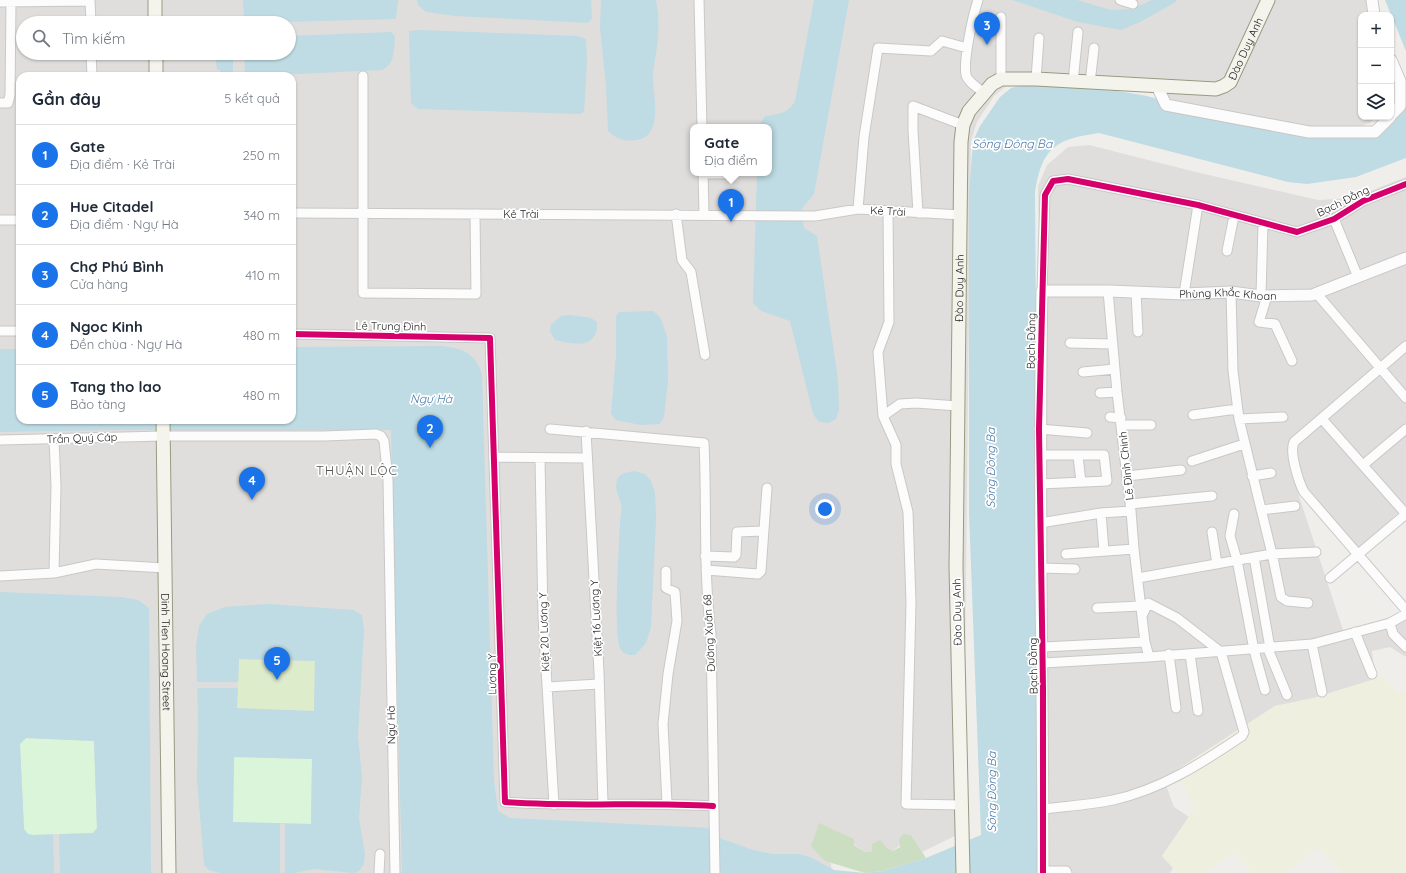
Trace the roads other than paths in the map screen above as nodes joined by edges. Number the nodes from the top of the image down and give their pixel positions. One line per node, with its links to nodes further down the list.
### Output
1 (90, 0): 9 (street); 12 (street)
2 (155, 0): 13 (main road)
3 (699, 0): 34 (street)
4 (978, 0): 17 (street)
5 (1120, 0): 10 (street)
6 (1268, 0): 29 (main road, Đào Duy Anh)
7 (1372, 0): 11 (street)
8 (0, 2): 9 (street)
9 (11, 2): 31 (street)
10 (1133, 4)
11 (1374, 12)
12 (91, 16)
13 (155, 16)
14 (1001, 17): 25 (street)
15 (1078, 32): 27 (street)
16 (1038, 38): 26 (street)
17 (967, 48): 30 (street); 39 (street)
18 (1094, 48): 28 (street)
19 (91, 60): 22 (street)
20 (156, 60): 23 (main road)
21 (1394, 67): 32 (street)
22 (92, 72)
23 (156, 72)
24 (363, 76): 42 (street)
25 (1002, 79): 26 (main road, Đào Duy Anh); 30 (main road, Đào Duy Anh)
26 (1036, 79): 27 (main road, Đào Duy Anh)
27 (1073, 82): 28 (main road, Đào Duy Anh)
28 (1090, 83): 29 (main road, Đào Duy Anh)
29 (1157, 86): 33 (street)
30 (984, 93): 35 (main road, Đào Duy Anh)
31 (1, 103)
32 (1394, 112)
33 (1386, 120)
34 (702, 124)
35 (963, 125): 43 (street); 47 (main road, Đào Duy Anh)
36 (703, 176): 46 (street)
37 (1406, 184): 49 (street, Bạch Đằng)
38 (1198, 205): 48 (street, Bạch Đằng); 56 (street, Bạch Đằng); 60 (street)
39 (858, 209): 40 (street, Kẻ Trài); 46 (street, Kẻ Trài)
40 (888, 211): 43 (street, Kẻ Trài); 82 (street)
41 (296, 213): 42 (street, Kẻ Trài)
42 (362, 213): 44 (street, Kẻ Trài); 44 (street)
43 (918, 213): 47 (street, Kẻ Trài)
44 (475, 214): 45 (street, Kẻ Trài)
45 (676, 214): 46 (street, Kẻ Trài); 71 (street)
46 (704, 214)
47 (961, 215): 79 (main road, Đào Duy Anh)
48 (1234, 216): 52 (street, Bạch Đằng); 53 (street)
49 (1334, 219): 52 (street, Bạch Đằng); 55 (street)
50 (0, 220): 51 (street)
51 (16, 220)
52 (1263, 224): 62 (street)
53 (1227, 251)
54 (1406, 258): 55 (street, Phùng Khắc Khoan)
55 (1358, 277): 61 (street, Phùng Khắc Khoan)
56 (1042, 291): 57 (street, Phùng Khắc Khoan); 90 (street, Bạch Đằng)
57 (1108, 291): 58 (street, Phùng Khắc Khoan); 69 (street, Lê Đình Chinh)
58 (1136, 292): 60 (street, Phùng Khắc Khoan); 65 (street)
59 (1231, 292): 60 (street, Phùng Khắc Khoan); 62 (street, Phùng Khắc Khoan); 80 (street)
60 (1184, 294)
61 (1317, 294): 62 (street, Phùng Khắc Khoan); 73 (street)
62 (1264, 296): 72 (street)
63 (0, 331): 64 (street)
64 (16, 331)
65 (1138, 332)
66 (296, 334): 67 (street, Lê Trung Đình)
67 (490, 338): 100 (street, Lương Y)
68 (1070, 343): 69 (street)
69 (1113, 344): 74 (street, Lê Đình Chinh)
70 (1406, 346): 73 (street)
71 (705, 355)
72 (1292, 361)
73 (1381, 368): 78 (street); 86 (street)
74 (1115, 369): 75 (street); 77 (street, Lê Đình Chinh)
75 (1083, 372)
76 (1100, 392): 77 (street)
77 (1117, 392): 87 (street, Lê Đình Chinh)
78 (1406, 398)
79 (958, 406): 82 (street); 170 (main road, Đào Duy Anh)
80 (1237, 409): 81 (street); 85 (street)
81 (1193, 415)
82 (883, 416): 170 (street)
83 (1110, 417): 87 (street)
84 (1283, 417): 85 (street)
85 (1239, 419): 97 (street)
86 (1322, 419): 104 (street); 127 (street)
87 (1121, 421): 88 (street); 107 (street, Lê Đình Chinh)
88 (1151, 425)
89 (163, 429): 95 (street, Trần Quý Cáp); 132 (main road, Dinh Tien Hoang Street); 177 (street, Ngự Hà)
90 (1040, 429): 94 (street); 98 (street, Bạch Đằng)
91 (1406, 429): 104 (street)
92 (550, 430): 93 (street)
93 (586, 431): 102 (street, Kiệt 16 Lương Y); 128 (street, Đường Xuân 68)
94 (1087, 433)
95 (54, 439): 96 (street, Trần Quý Cáp); 137 (street)
96 (0, 440)
97 (1244, 444): 103 (street); 108 (street)
98 (1040, 455): 99 (street); 110 (street, Bạch Đằng)
99 (1078, 456): 109 (street); 109 (street)
100 (495, 457): 101 (street); 169 (street, Lương Y)
101 (540, 458): 102 (street); 161 (street, Kiệt 20 Lương Y)
102 (586, 458): 160 (street, Kiệt 16 Lương Y)
103 (1192, 461)
104 (1363, 466): 118 (street)
105 (1181, 470): 107 (street)
106 (1271, 473): 108 (street)
107 (1127, 476): 114 (street, Lê Đình Chinh)
108 (1252, 476): 115 (street)
109 (1081, 482): 110 (street)
110 (1040, 484): 119 (street, Bạch Đằng)
111 (767, 488): 120 (street)
112 (1212, 496): 114 (street)
113 (1295, 506): 115 (street)
114 (1131, 508): 116 (street); 122 (street, Lê Đình Chinh)
115 (1261, 510): 126 (street)
116 (1102, 513): 119 (street); 123 (street)
117 (1234, 514): 130 (street)
118 (1406, 514): 127 (street)
119 (1040, 523): 133 (street, Bạch Đằng)
120 (764, 531): 128 (street); 135 (street)
121 (1212, 532): 131 (street)
122 (1134, 549): 123 (street); 139 (street, Lê Đình Chinh)
123 (1104, 551): 125 (street)
124 (1316, 552): 126 (street)
125 (1066, 554)
126 (1272, 554): 129 (street); 141 (street)
127 (1358, 554): 140 (street); 144 (street)
128 (705, 556): 135 (street, Đường Xuân 68)
129 (1254, 557): 130 (street); 152 (street)
130 (1237, 560): 131 (street); 153 (street)
131 (1217, 564): 139 (street)
132 (165, 568): 137 (street); 175 (main road, Dinh Tien Hoang Street)
133 (1041, 568): 134 (street); 150 (street, Bạch Đằng)
134 (1075, 569)
135 (706, 570): 171 (street, Đường Xuân 68)
136 (666, 571): 167 (street)
137 (54, 572): 138 (street)
138 (0, 576)
139 (1138, 578): 143 (street, Lê Đình Chinh)
140 (1330, 578)
141 (1308, 603)
142 (1097, 608): 143 (street)
143 (1142, 610): 148 (street, Lê Đình Chinh); 154 (street)
144 (1406, 610)
145 (1406, 614): 146 (street)
146 (1390, 623): 147 (street); 151 (street)
147 (1355, 632): 149 (street); 159 (street)
148 (1145, 642): 150 (street); 157 (street, Lê Đình Chinh)
149 (1312, 644): 152 (street); 163 (street)
150 (1043, 646): 158 (street, Bạch Đằng)
151 (1406, 647)
152 (1269, 648): 153 (street); 164 (street)
153 (1254, 650): 154 (street); 162 (street)
154 (1222, 652): 156 (street); 172 (street)
155 (1169, 654): 156 (street); 157 (street); 165 (street)
156 (1190, 654): 166 (street)
157 (1149, 657): 158 (street)
158 (1043, 663): 172 (street, Bạch Đằng)
159 (1372, 674)
160 (599, 684): 161 (street); 168 (street, Kiệt 16 Lương Y)
161 (547, 687): 169 (street, Kiệt 20 Lương Y)
162 (1265, 690)
163 (1322, 692)
164 (1287, 695)
165 (1176, 708)
166 (1198, 710)
167 (667, 803): 168 (street, Lương Y); 171 (street, Lương Y)
168 (603, 804): 169 (street, Lương Y)
169 (554, 805)
170 (962, 805): 179 (main road, Đào Duy Anh)
171 (713, 806): 178 (street, Đường Xuân 68)
172 (1043, 809): 174 (street, Bạch Đằng)
173 (380, 854): 176 (street)
174 (1043, 872): 180 (street)
175 (170, 873)
176 (379, 873)
177 (395, 873)
178 (715, 873)
179 (963, 873)
180 (1067, 873)

